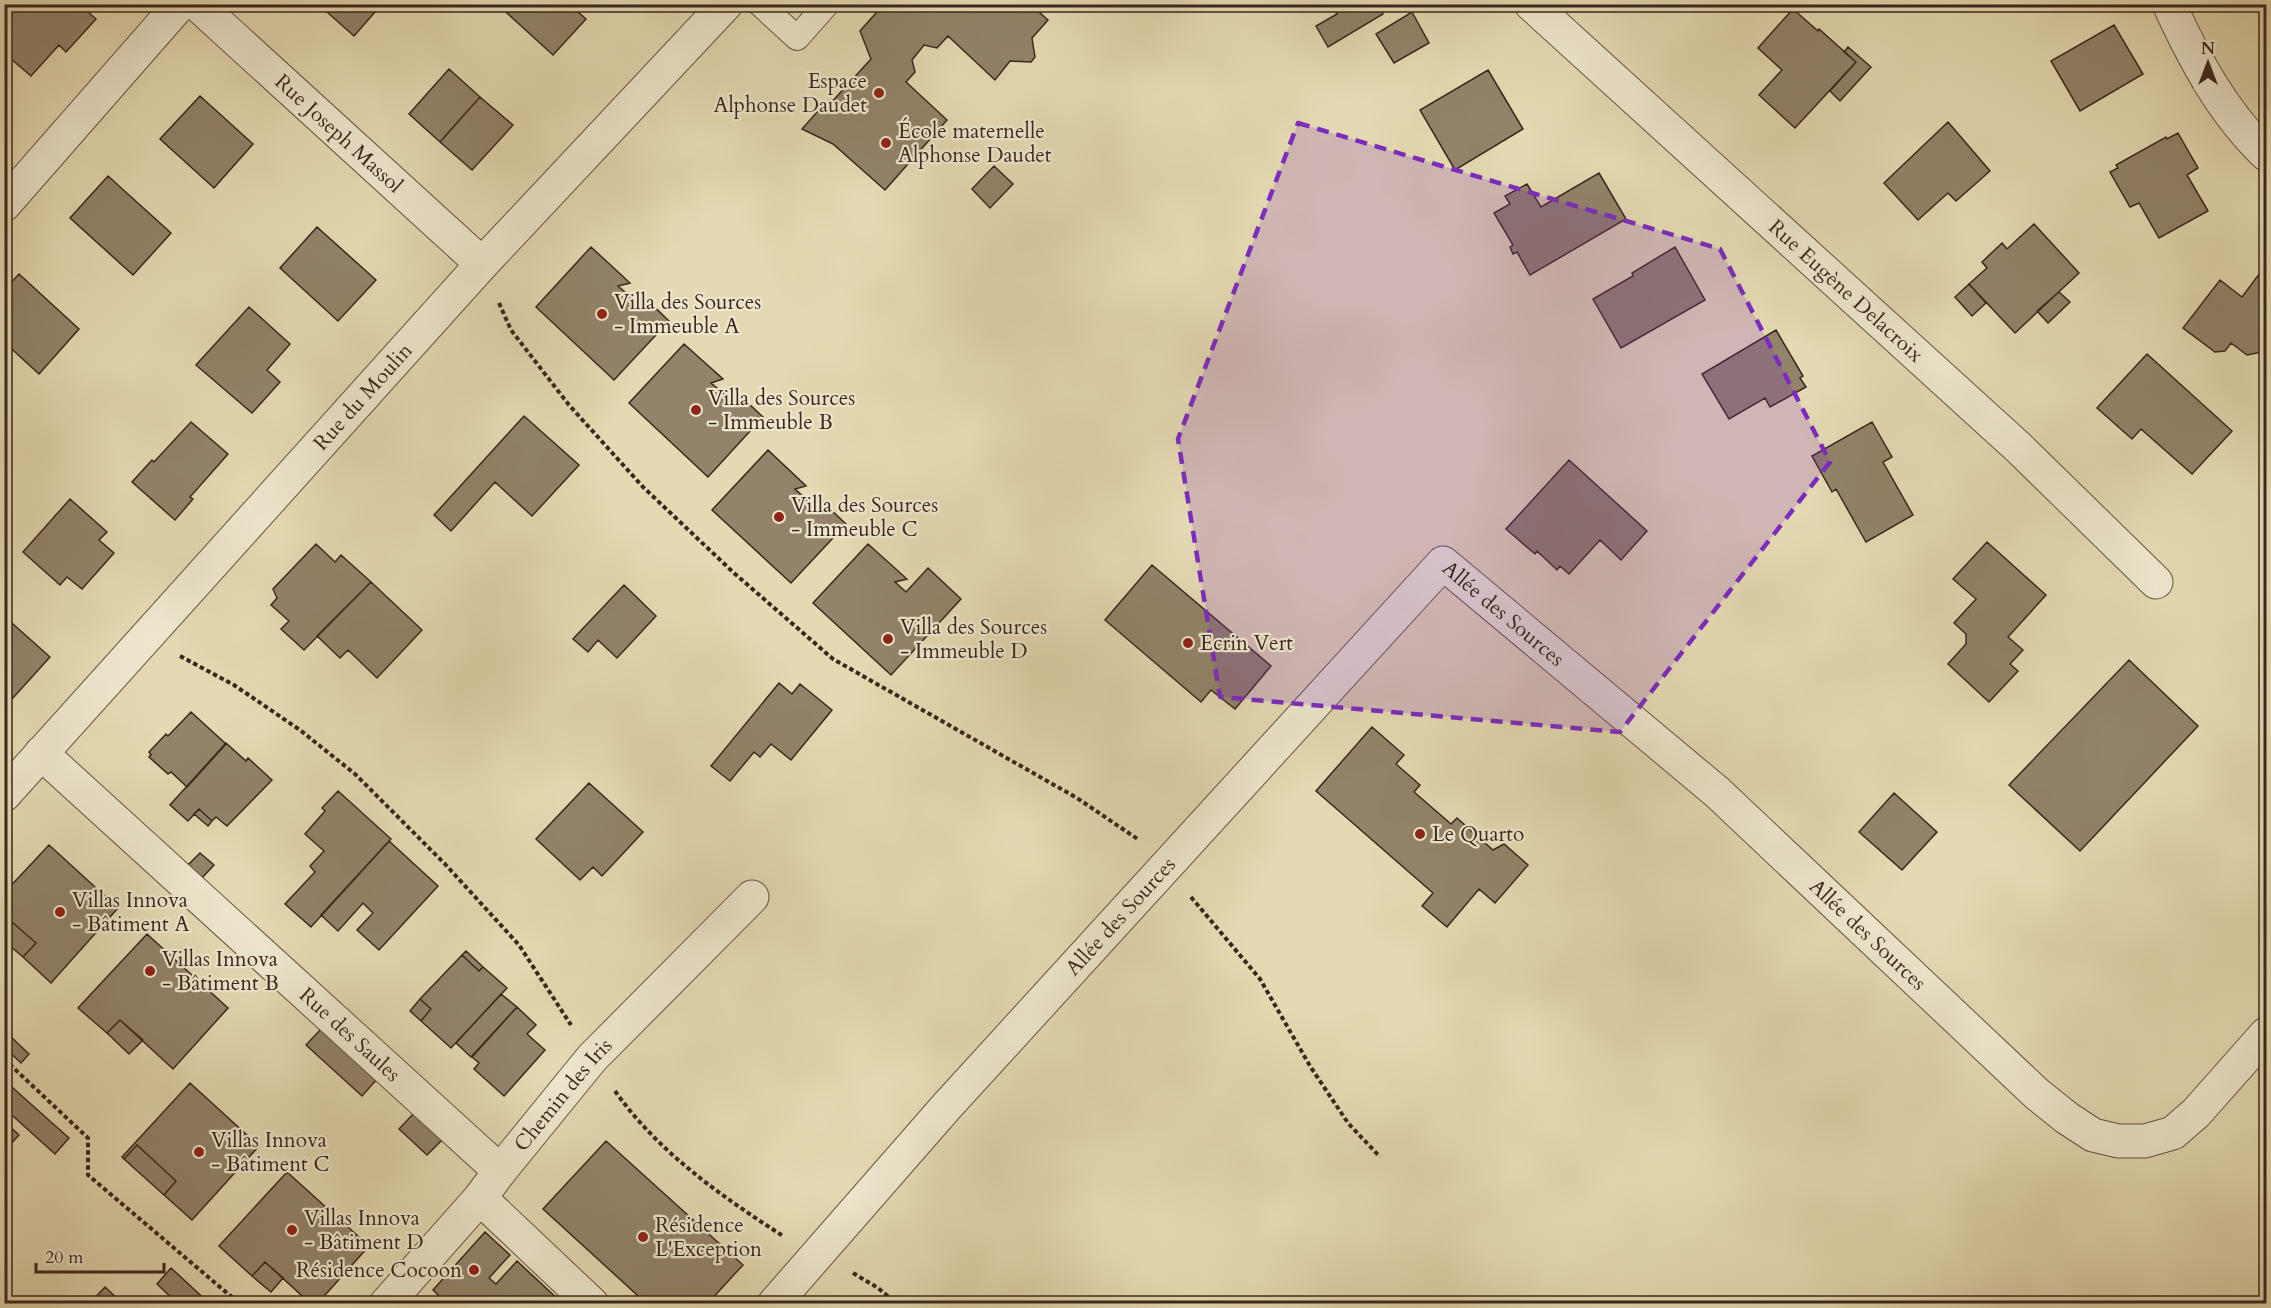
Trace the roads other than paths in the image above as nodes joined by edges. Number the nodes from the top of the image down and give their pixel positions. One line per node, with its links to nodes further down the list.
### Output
1 (180, 4): 9 (street)
2 (197, 4): 10 (street, Rue Joseph Massol)
3 (726, 4): 10 (street, Rue du Moulin)
4 (760, 4): 5 (lane)
5 (827, 4)
6 (1531, 4): 11 (street, Rue Eugène Delacroix)
7 (2169, 4): 8 (street)
8 (2266, 154)
9 (4, 205)
10 (482, 264): 12 (street, Rue du Moulin)
11 (2156, 582)
12 (41, 753): 13 (street, Rue du Moulin); 16 (street, Rue des Saules)
13 (4, 795)
14 (752, 897): 16 (street, Chemin des Iris)
15 (2266, 1034): 20 (street, Allée des Sources)
16 (500, 1171): 17 (street, Chemin des Iris)
17 (480, 1198): 18 (street, Chemin des Iris); 19 (street)
18 (386, 1304)
19 (592, 1304)
20 (774, 1304)

